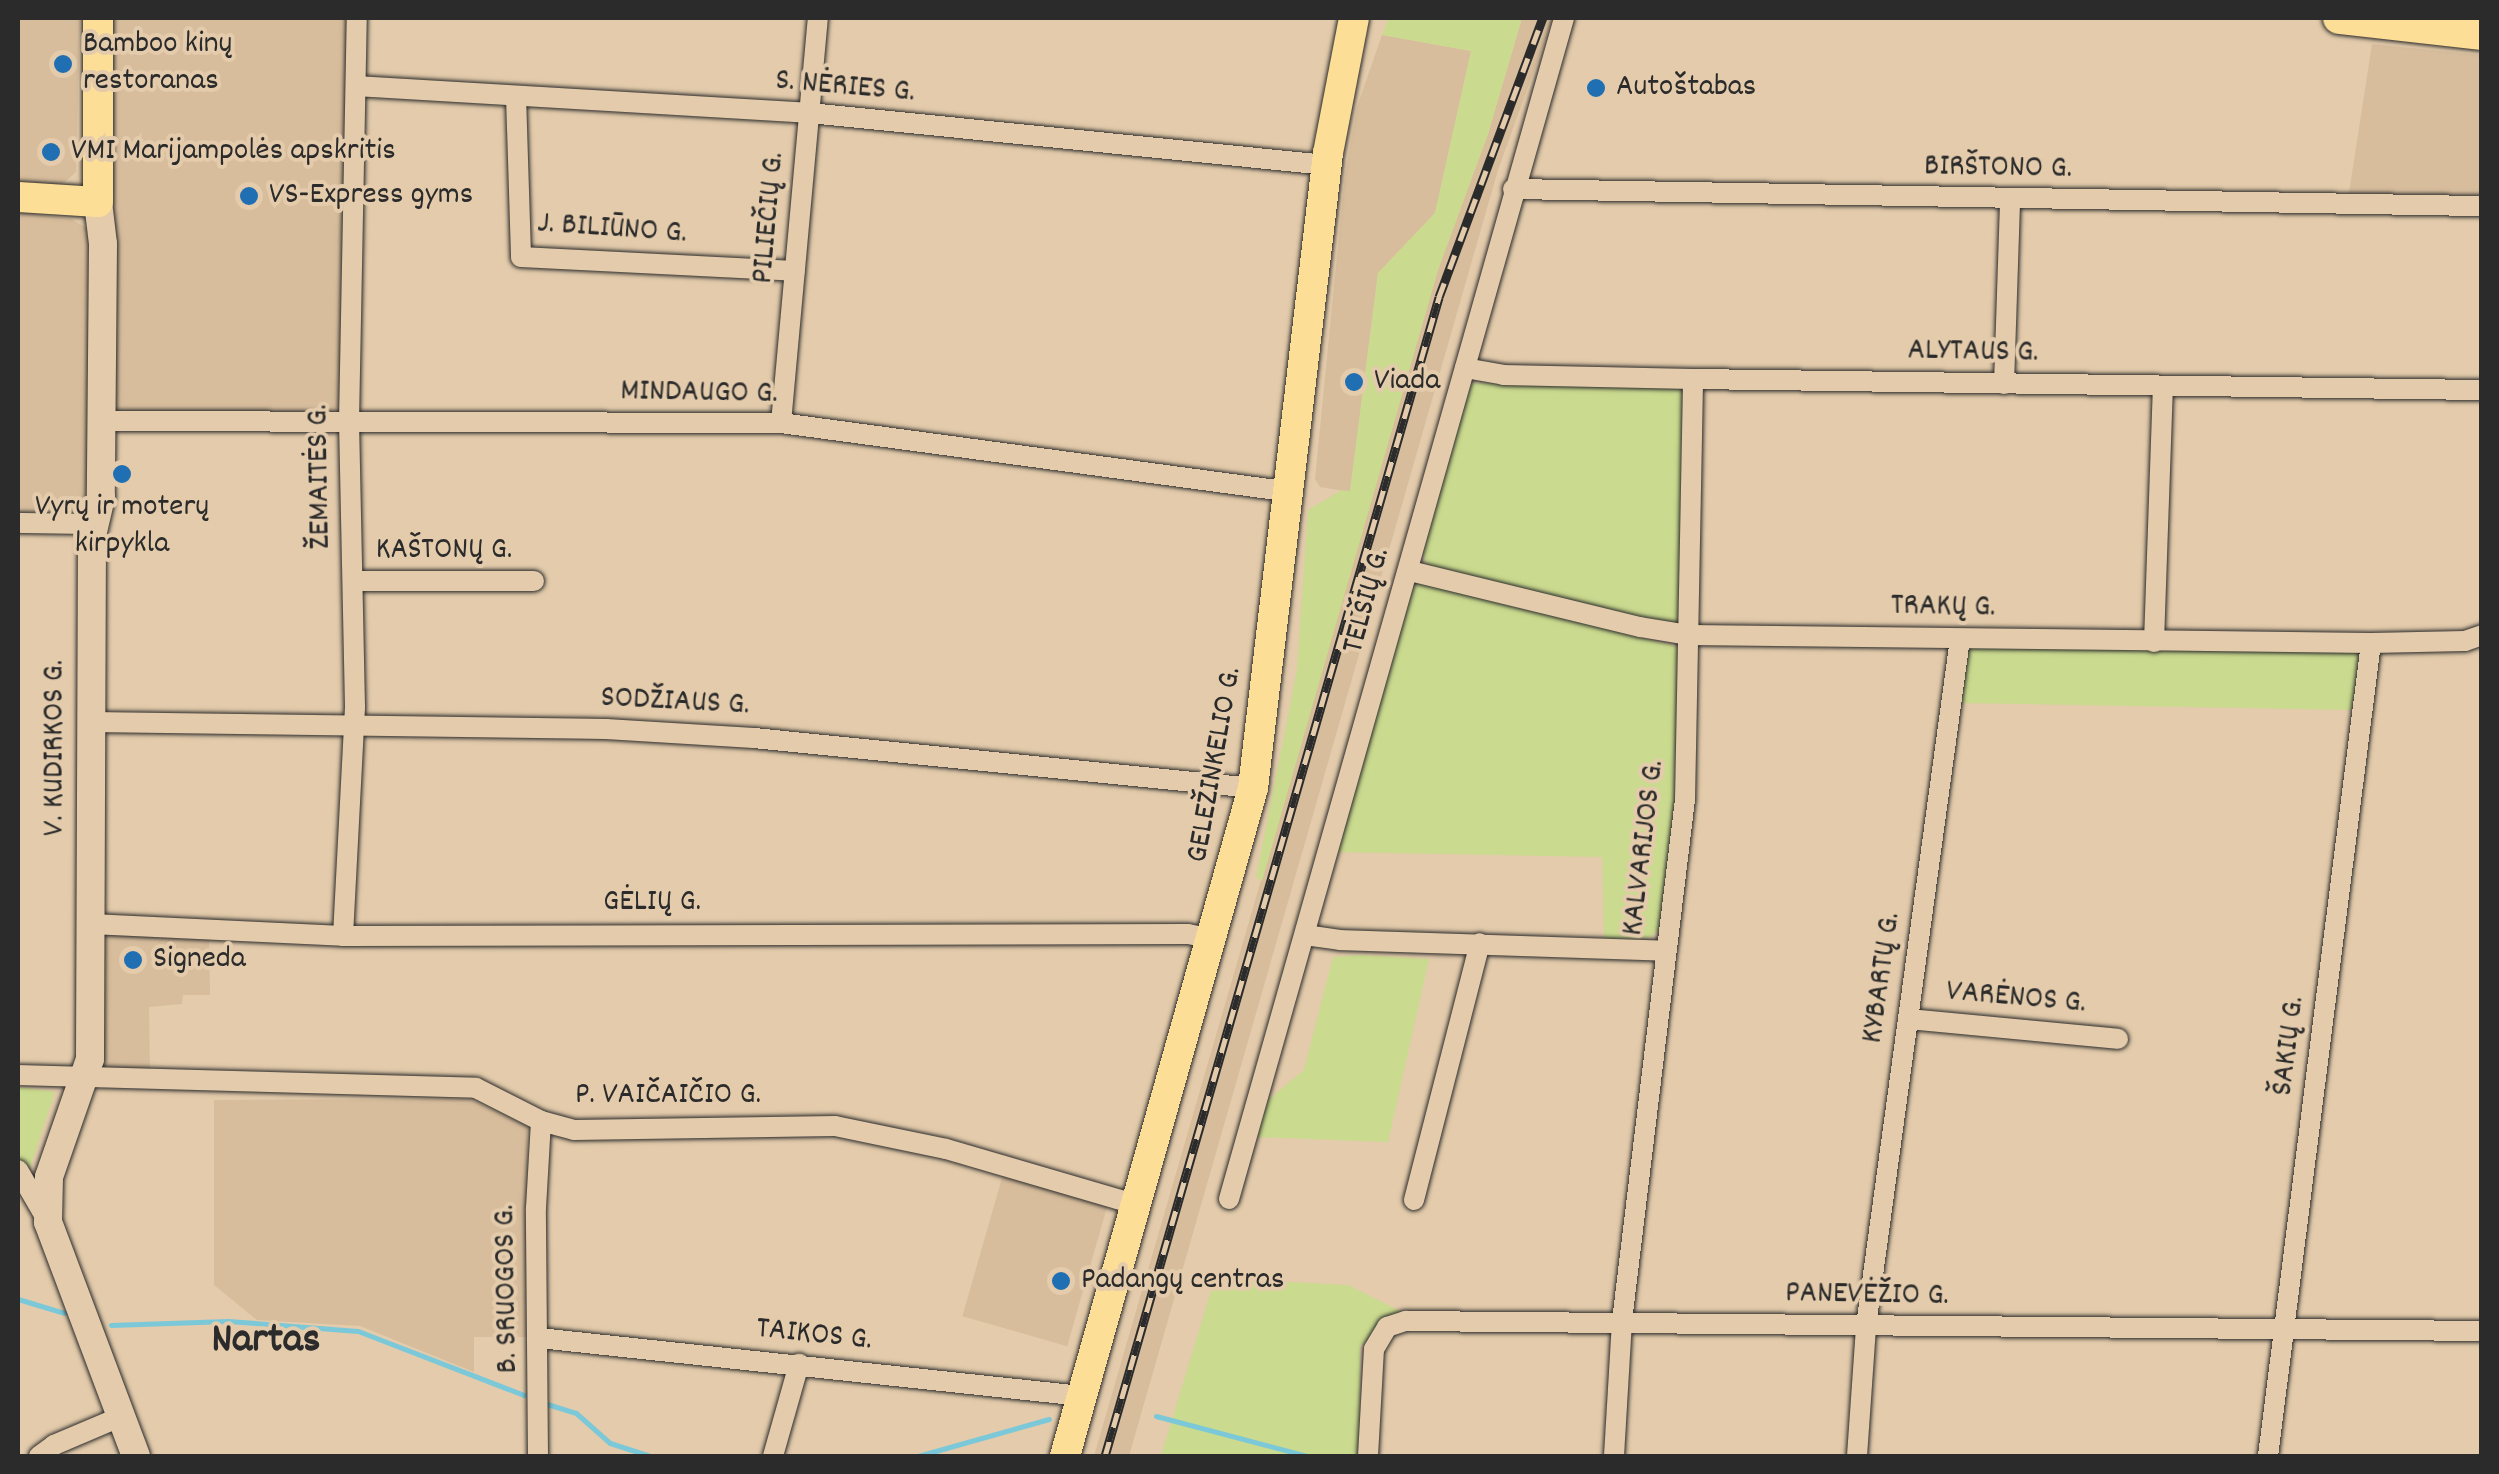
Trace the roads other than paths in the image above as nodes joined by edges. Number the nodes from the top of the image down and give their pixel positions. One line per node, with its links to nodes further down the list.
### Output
1 (98, 18): 18 (main road, V. KUDIRKOS G.)
2 (357, 18): 10 (street, ŽEMAITĖS G.)
3 (818, 18): 12 (street, PILIEČIŲ G.)
4 (1354, 18): 9 (main road, GELEŽINKELIO G.)
5 (1372, 18): 9 (main road, GELEŽINKELIO G.)
6 (1564, 18): 14 (street, TELŠIŲ G.)
7 (2339, 18): 8 (highway)
8 (2482, 34)
9 (1346, 68): 13 (main road, GELEŽINKELIO G.)
10 (357, 86): 11 (street, S. NĖRIES G.); 28 (street, ŽEMAITĖS G.)
11 (516, 96): 12 (street, S. NĖRIES G.); 21 (street, J. BILIŪNO G.)
12 (810, 114): 13 (street, S. NĖRIES G.); 21 (street, PILIEČIŲ G.)
13 (1326, 165): 30 (main road, GELEŽINKELIO G.)
14 (1513, 189): 16 (street, BIRŠTONO G.); 22 (street, TELŠIŲ G.)
15 (18, 197): 17 (main road)
16 (2010, 200): 19 (street, BIRŠTONO G.); 24 (street)
17 (53, 202): 18 (main road); 20 (main road)
18 (98, 202): 20 (main road, V. KUDIRKOS G.)
19 (2482, 206)
20 (102, 236): 27 (main road, V. KUDIRKOS G.)
21 (795, 271): 29 (street, PILIEČIŲ G.)
22 (1464, 368): 23 (street, ALYTAUS G.); 33 (street, TELŠIŲ G.)
23 (1694, 379): 24 (street, ALYTAUS G.); 37 (street, KALVARIJOS G.)
24 (2004, 384): 25 (street, ALYTAUS G.)
25 (2163, 386): 26 (street, ALYTAUS G.); 39 (street)
26 (2482, 390)
27 (101, 421): 28 (street, MINDAUGO G.); 32 (main road, V. KUDIRKOS G.)
28 (349, 422): 29 (street, MINDAUGO G.); 35 (street, ŽEMAITĖS G.)
29 (781, 423): 30 (street, MINDAUGO G.)
30 (1291, 492): 43 (main road, GELEŽINKELIO G.)
31 (18, 523): 32 (street)
32 (94, 524): 41 (main road, V. KUDIRKOS G.)
33 (1410, 571): 37 (street, TRAKŲ G.); 45 (street, TELŠIŲ G.)
34 (534, 580): 35 (street, KAŠTONŲ G.)
35 (353, 581): 42 (street, ŽEMAITĖS G.)
36 (2482, 634): 40 (street, TRAKŲ G.)
37 (1688, 635): 38 (street, TRAKŲ G.); 49 (street, KALVARIJOS G.)
38 (1960, 639): 39 (street, TRAKŲ G.); 50 (street, KYBARTŲ G.)
39 (2154, 642): 40 (street, TRAKŲ G.)
40 (2371, 642): 61 (street, ŠAKIŲ G.)
41 (91, 722): 42 (street, SODŽIAUS G.); 44 (main road, V. KUDIRKOS G.)
42 (352, 726): 43 (street, SODŽIAUS G.); 46 (street, ŽEMAITĖS G.)
43 (1253, 788): 47 (main road, GELEŽINKELIO G.)
44 (91, 924): 46 (street, GĖLIŲ G.); 53 (main road, V. KUDIRKOS G.)
45 (1304, 935): 48 (street); 56 (street, TELŠIŲ G.)
46 (343, 936): 47 (street, GĖLIŲ G.)
47 (1214, 938): 58 (main road, GELEŽINKELIO G.)
48 (1480, 943): 49 (street); 57 (street)
49 (1664, 951): 59 (street, KALVARIJOS G.)
50 (1908, 1019): 51 (street, VARĖNOS G.); 60 (street, KYBARTŲ G.)
51 (2118, 1039)
52 (18, 1074): 53 (street, P. VAIČAIČIO G.)
53 (83, 1076): 54 (street, P. VAIČAIČIO G.); 55 (main road, V. KUDIRKOS G.)
54 (541, 1121): 58 (street, P. VAIČAIČIO G.); 63 (street, B. SRUOGOS G.)
55 (29, 1175): 66 (main road, V. KUDIRKOS G.)
56 (1229, 1199)
57 (1414, 1200)
58 (1137, 1205): 65 (main road, GELEŽINKELIO G.)
59 (1622, 1322): 60 (street, PANEVĖŽIO G.); 72 (street, PANEVĖŽIO G.); 73 (street, KALVARIJOS G.)
60 (1866, 1326): 61 (street, PANEVĖŽIO G.); 74 (street, KYBARTŲ G.)
61 (2284, 1331): 62 (street, PANEVĖŽIO G.); 75 (street, ŠAKIŲ G.)
62 (2482, 1331)
63 (539, 1338): 64 (street, TAIKOS G.); 69 (street, B. SRUOGOS G.)
64 (799, 1364): 65 (street, TAIKOS G.); 70 (street)
65 (1082, 1396): 71 (main road, GELEŽINKELIO G.)
66 (120, 1417): 67 (street); 68 (main road, V. KUDIRKOS G.)
67 (39, 1456)
68 (136, 1456)
69 (538, 1456)
70 (773, 1456)
71 (1065, 1456)
72 (1368, 1456)
73 (1614, 1456)
74 (1857, 1456)
75 (2268, 1456)

